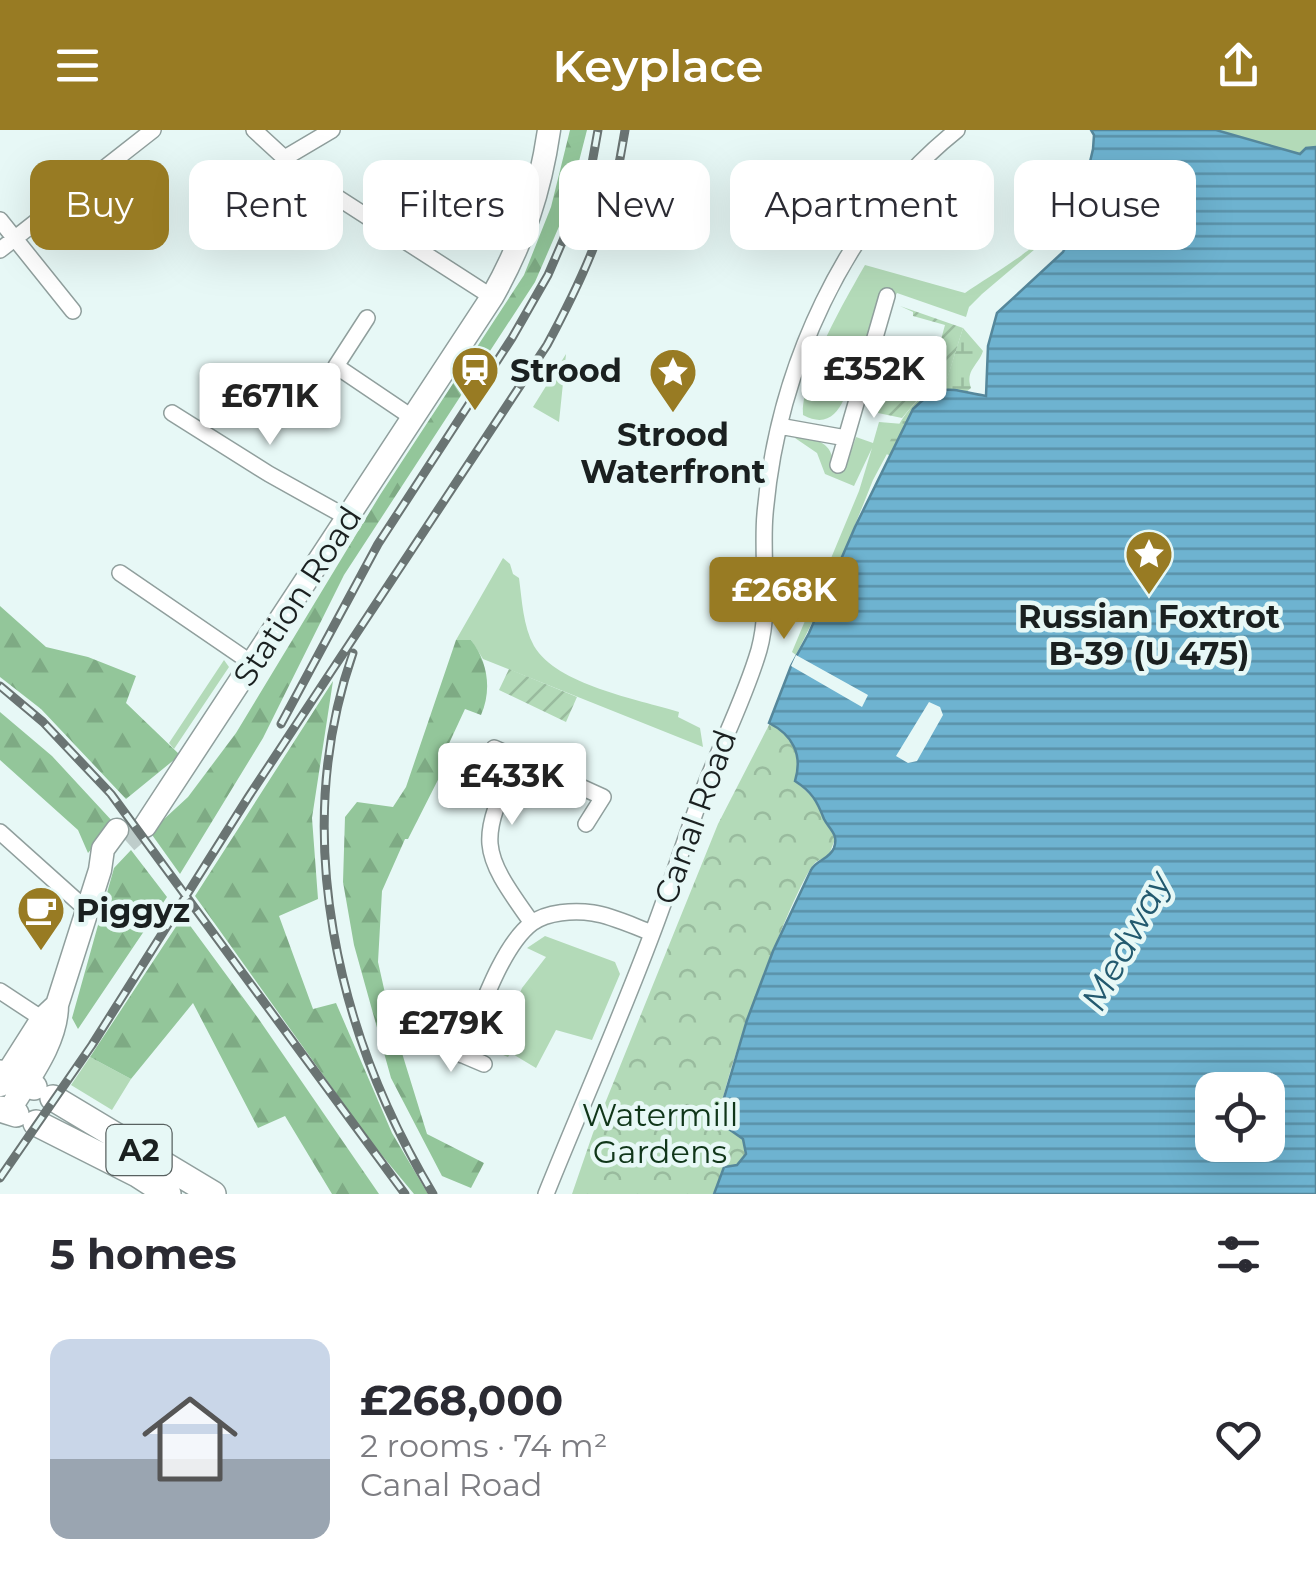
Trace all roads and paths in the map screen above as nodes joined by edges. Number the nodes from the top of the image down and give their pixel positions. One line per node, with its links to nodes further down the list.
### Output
1 (153, 130): 8 (street)
2 (254, 130): 6 (street)
3 (332, 130): 6 (street)
4 (549, 130): 11 (main road, Station Road)
5 (958, 130): 16 (street, Canal Road)
6 (283, 158): 11 (street)
7 (0, 220): 8 (street)
8 (15, 238): 9 (street); 12 (street)
9 (0, 250)
10 (887, 296): 17 (street)
11 (492, 297): 15 (main road, Station Road)
12 (73, 311)
13 (367, 318): 15 (street)
14 (172, 413): 19 (street)
15 (412, 418): 19 (main road, Station Road)
16 (779, 426): 17 (street); 28 (street, Canal Road)
17 (846, 438): 18 (street)
18 (838, 465)
19 (348, 518): 21 (main road, Station Road)
20 (120, 573): 21 (street)
21 (253, 664): 26 (main road, Station Road)
22 (494, 748): 23 (street)
23 (517, 758): 24 (street); 27 (street)
24 (586, 824)
25 (0, 832): 26 (street)
26 (87, 910): 30 (main road, Station Road)
27 (532, 923): 28 (street); 32 (street)
28 (652, 934): 38 (street, Canal Road)
29 (0, 990): 30 (street)
30 (51, 1017): 34 (main road, Station Road)
31 (437, 1044): 32 (street)
32 (462, 1055): 33 (street)
33 (484, 1064)
34 (20, 1083): 35 (main road, Station Road); 37 (main road, A2)
35 (15, 1114): 36 (main road, A2)
36 (168, 1194)
37 (213, 1194)
38 (546, 1194)

